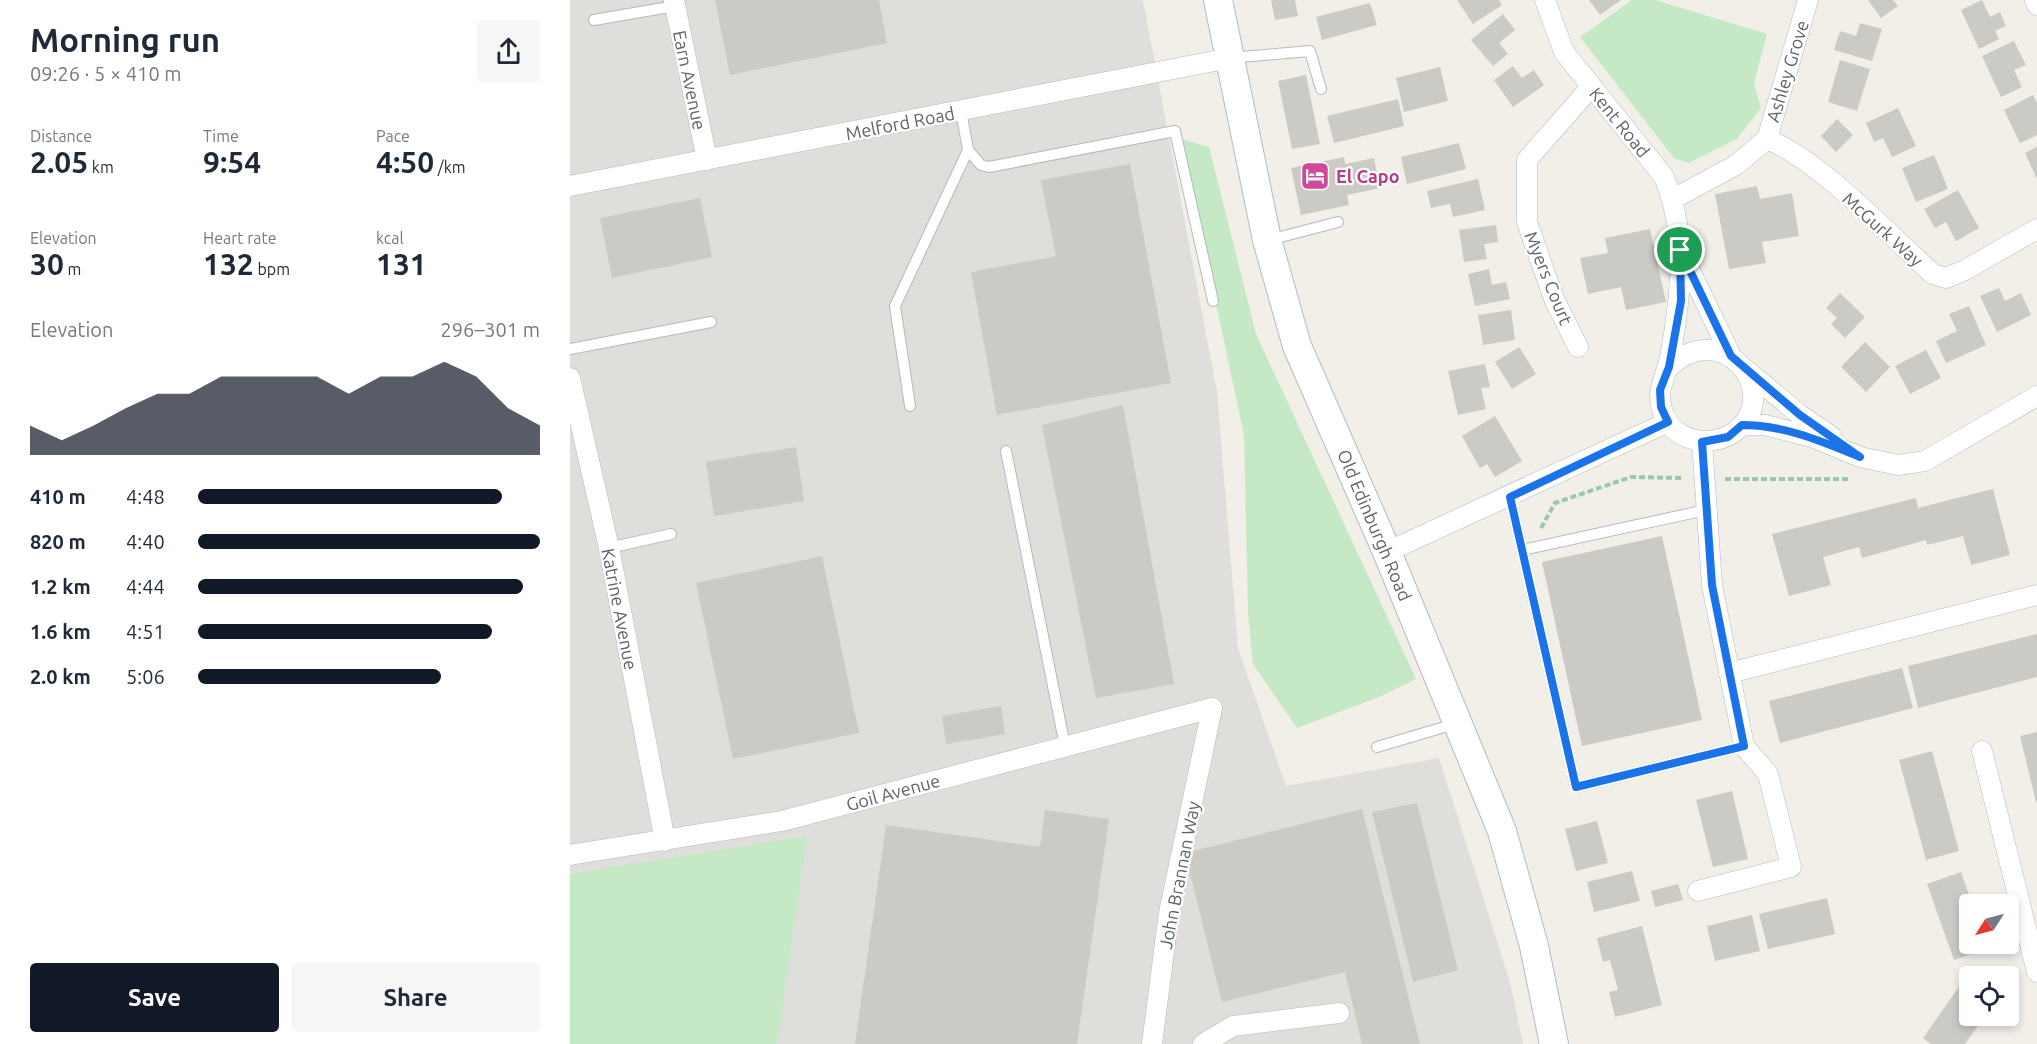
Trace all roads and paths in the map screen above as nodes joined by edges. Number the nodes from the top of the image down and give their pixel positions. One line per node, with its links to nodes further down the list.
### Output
1 (1218, 0): 8 (main road, Old Edinburgh Road)
2 (1545, 0): 9 (street, Kent Road)
3 (1808, 0): 12 (street, Ashley Grove)
4 (2035, 0): 6 (street)
5 (674, 3): 7 (lane); 14 (street, Earn Avenue)
6 (2037, 5)
7 (594, 20)
8 (1230, 58): 10 (lane); 11 (street, Melford Road); 19 (main road, Old Edinburgh Road)
9 (1591, 87): 16 (street, Kent Road); 23 (street, Myers Court)
10 (1321, 89)
11 (961, 111): 13 (lane); 14 (street, Melford Road)
12 (1767, 139): 16 (street, Ashley Grove); 18 (street, McGurk Way)
13 (968, 150): 21 (lane); 29 (lane)
14 (707, 160): 15 (street, Melford Road)
15 (570, 186)
16 (1673, 199): 20 (street, Kent Road)
17 (1338, 222): 19 (lane)
18 (2037, 229)
19 (1267, 240): 40 (main road, Old Edinburgh Road)
20 (1680, 250): 25 (street, Kent Road); 26 (street, Kent Road)
21 (1213, 301)
22 (711, 322): 24 (lane)
23 (1578, 347)
24 (570, 349)
25 (1737, 362): 26 (street); 31 (street); 34 (street)
26 (1669, 367): 30 (street)
27 (570, 378): 38 (street, Katrine Avenue)
28 (2037, 396): 34 (street)
29 (910, 406)
30 (1668, 422): 32 (street); 35 (street)
31 (1742, 425): 32 (street); 34 (street)
32 (1702, 442): 36 (street)
33 (1006, 451): 45 (lane)
34 (1860, 457)
35 (1510, 497): 39 (lane); 40 (street)
36 (1706, 510): 39 (lane); 42 (street)
37 (671, 534): 38 (lane)
38 (609, 548): 49 (street, Katrine Avenue)
39 (1522, 550): 46 (lane)
40 (1387, 552): 44 (main road, Old Edinburgh Road)
41 (2037, 596): 42 (street)
42 (1729, 673): 46 (street)
43 (1212, 708): 45 (street, Goil Avenue); 54 (street, John Brannan Way)
44 (1459, 723): 47 (lane); 56 (main road, Old Edinburgh Road)
45 (1065, 746): 49 (street, Goil Avenue)
46 (1744, 746): 51 (street)
47 (1377, 747)
48 (1982, 751): 52 (street)
49 (665, 841): 50 (street, Goil Avenue)
50 (570, 855)
51 (1698, 891)
52 (2037, 972)
53 (1339, 1013): 55 (street)
54 (1152, 1044)
55 (1203, 1044)
56 (1554, 1044)

